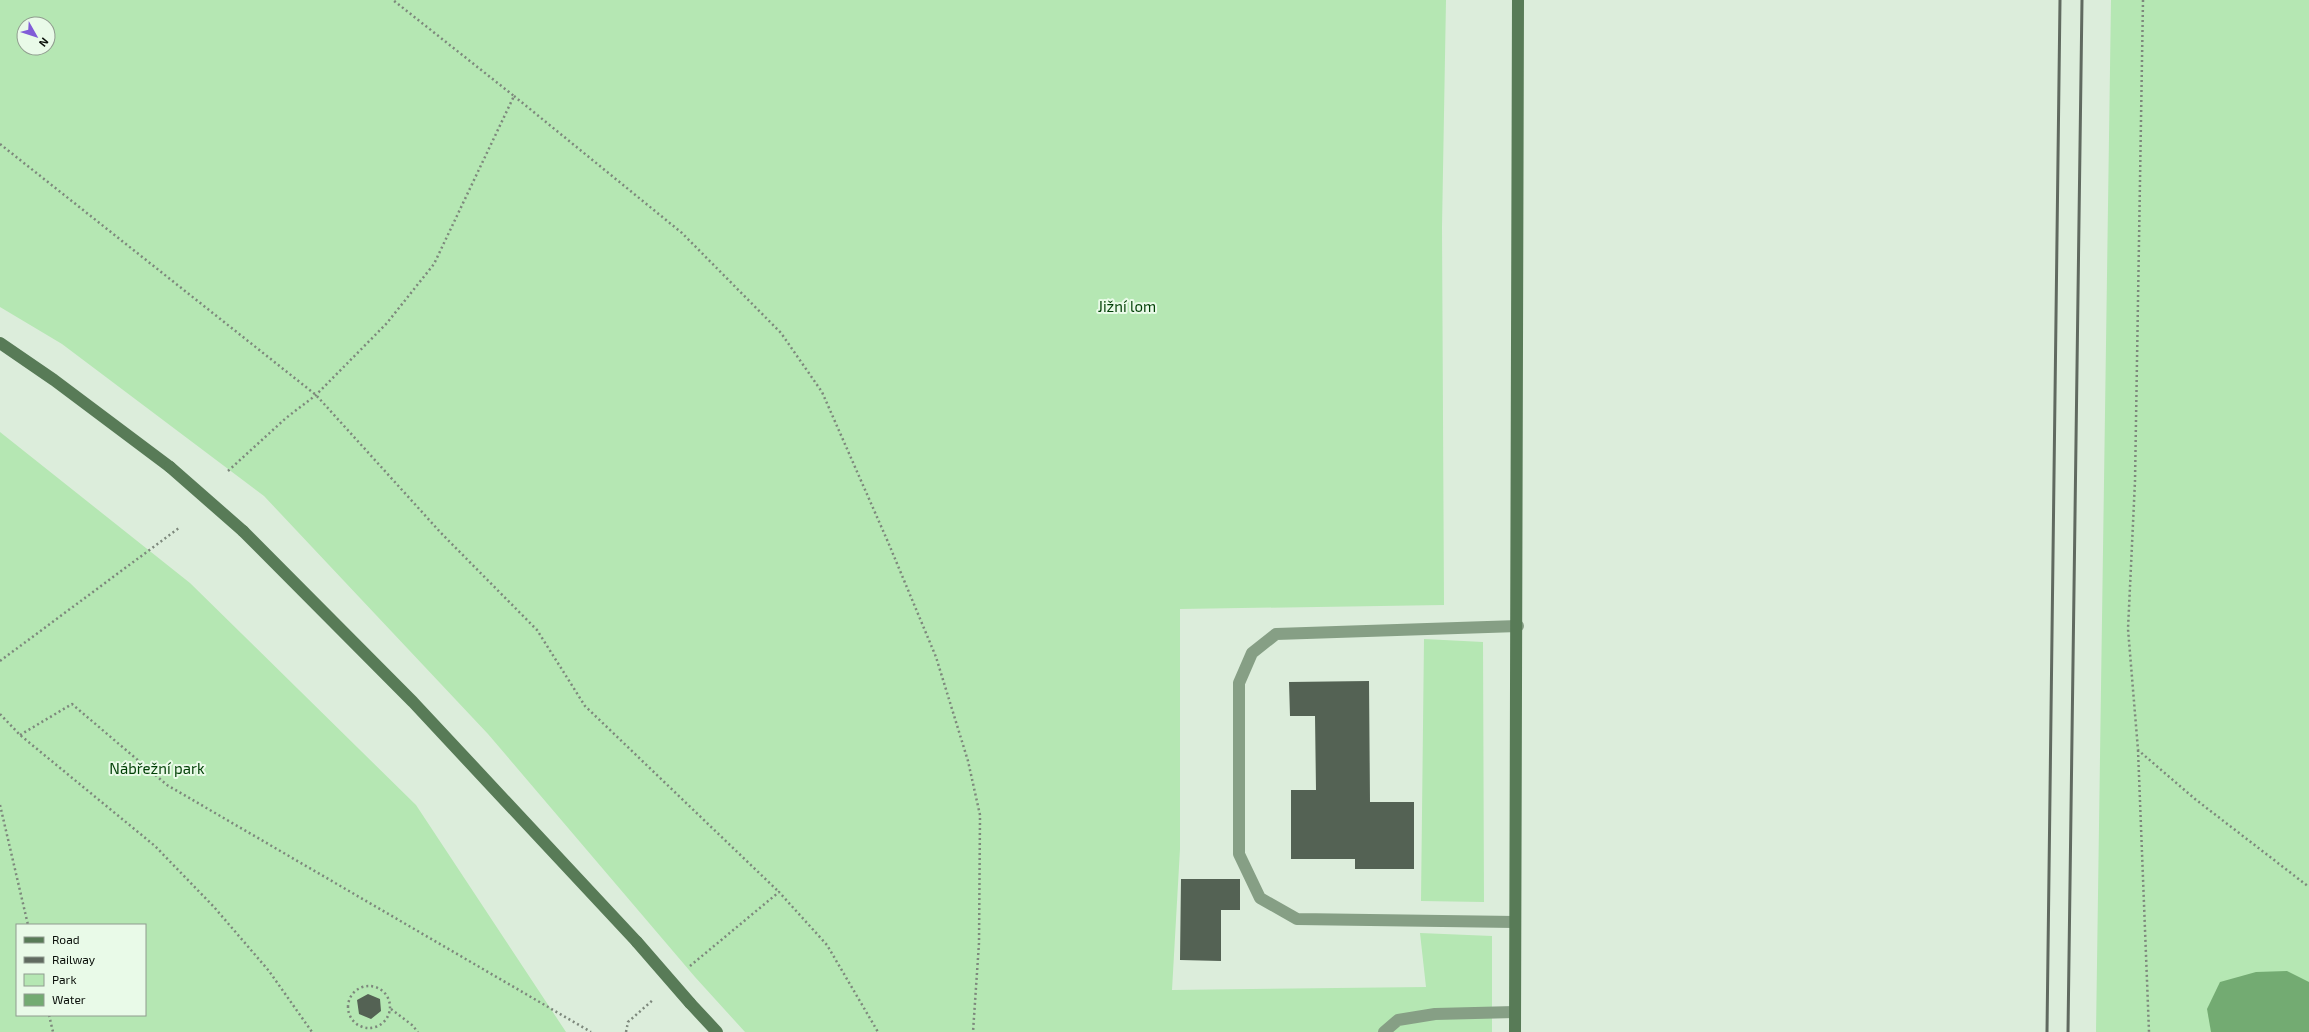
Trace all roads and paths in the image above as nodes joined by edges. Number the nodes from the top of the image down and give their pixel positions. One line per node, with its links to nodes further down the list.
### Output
1 (393, 0): 4 (path)
2 (1518, 0): 10 (street)
3 (2143, 0): 14 (path)
4 (514, 96): 7 (path); 32 (path)
5 (0, 144): 7 (path)
6 (0, 343): 30 (street, bridge)
7 (316, 395): 8 (path); 17 (path)
8 (228, 471)
9 (179, 528): 11 (path)
10 (1518, 626): 18 (street); 18 (lane)
11 (0, 661)
12 (0, 714): 13 (path)
13 (20, 735): 26 (path); 28 (path)
14 (2138, 750): 16 (path); 35 (path)
15 (0, 805): 19 (path)
16 (2309, 887)
17 (779, 892): 20 (path); 31 (path)
18 (1515, 922): 22 (street)
19 (28, 924)
20 (697, 960)
21 (391, 1008): 21 (path); 27 (path)
22 (1515, 1012): 33 (lane); 34 (street)
23 (50, 1016): 25 (path)
24 (628, 1022): 29 (path)
25 (54, 1032)
26 (312, 1032)
27 (418, 1032)
28 (591, 1032)
29 (626, 1032)
30 (717, 1032)
31 (878, 1032)
32 (973, 1032)
33 (1384, 1032)
34 (1515, 1032)
35 (2149, 1032)

